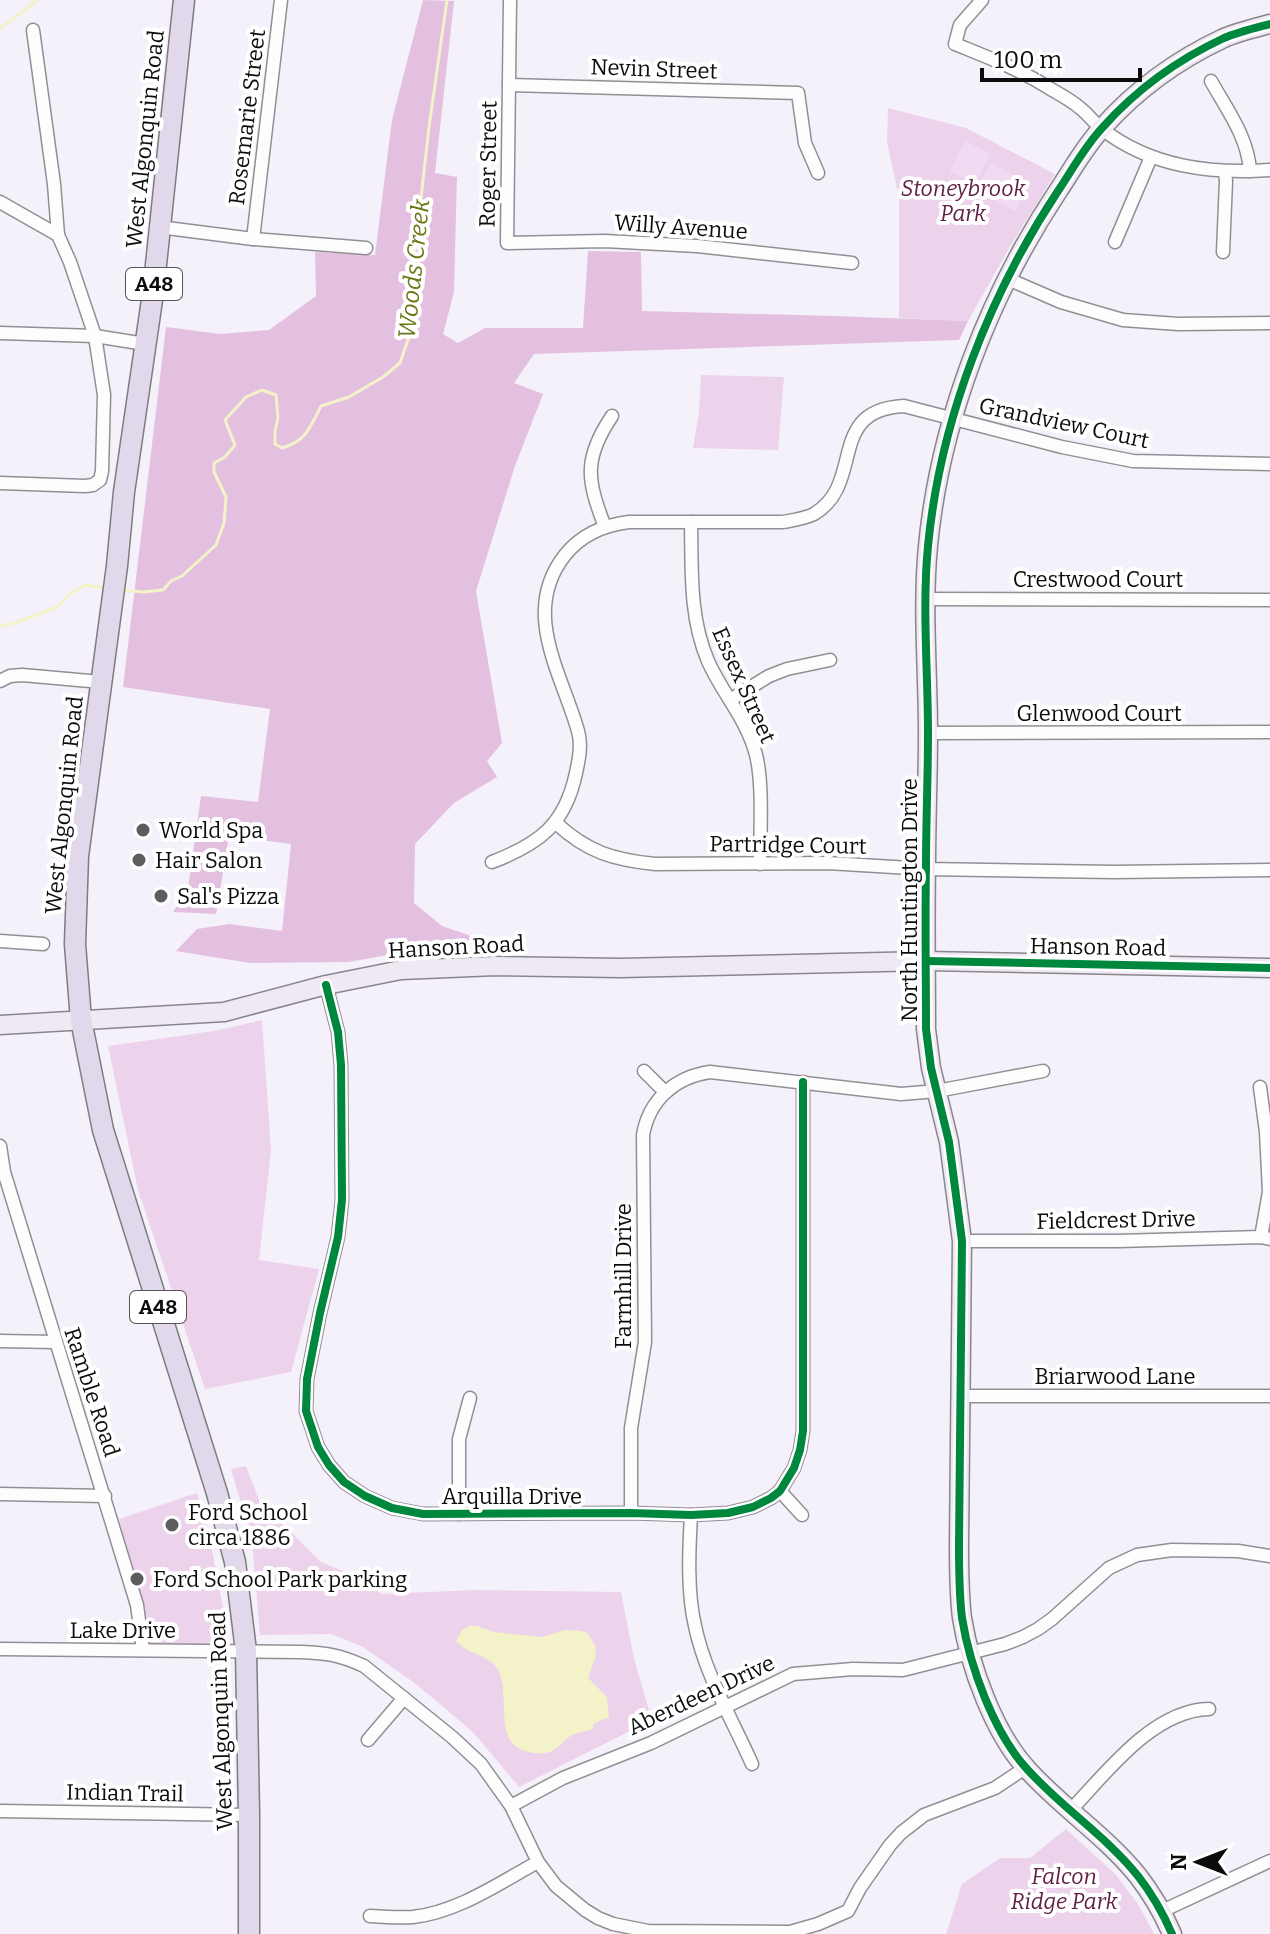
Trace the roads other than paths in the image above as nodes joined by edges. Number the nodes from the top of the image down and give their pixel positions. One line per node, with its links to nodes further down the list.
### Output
1 (184, 0): 16 (main road, West Algonquin Road / A48)
2 (281, 0): 18 (street, Rosemarie Street)
3 (510, 0): 8 (street, Roger Street)
4 (982, 0): 9 (street)
5 (1270, 24): 9 (street, North Huntington Drive)
6 (33, 30): 17 (street)
7 (1211, 81): 12 (street)
8 (509, 85): 14 (street, Nevin Street); 20 (street, Roger Street)
9 (1101, 129): 10 (street); 24 (street, North Huntington Drive)
10 (1151, 157): 13 (street); 19 (street)
11 (1270, 170): 12 (street)
12 (1250, 171): 13 (street)
13 (1225, 172): 22 (street)
14 (818, 173)
15 (0, 202): 17 (street)
16 (159, 227): 18 (street); 28 (main road, West Algonquin Road / A48)
17 (58, 235): 27 (street)
18 (253, 239): 21 (street)
19 (1115, 242)
20 (507, 243): 23 (street, Willy Avenue)
21 (366, 248)
22 (1223, 252)
23 (852, 263)
24 (1008, 279): 25 (street); 30 (street, North Huntington Drive)
25 (1270, 323)
26 (0, 333): 27 (street)
27 (95, 336): 28 (street); 32 (street)
28 (145, 344): 39 (main road, West Algonquin Road / A48)
29 (612, 416): 34 (street)
30 (952, 420): 31 (street, Grandview Court); 33 (street, Grandview Court); 35 (street, North Huntington Drive)
31 (1270, 464)
32 (0, 483)
33 (691, 522): 34 (street, Grandview Court); 40 (street, Essex Street)
34 (605, 527): 43 (street, Grandview Court)
35 (926, 599): 36 (street, Crestwood Court); 42 (street, North Huntington Drive)
36 (1270, 600)
37 (830, 660): 40 (street)
38 (0, 681): 39 (street)
39 (101, 682): 53 (main road, West Algonquin Road / A48)
40 (730, 700): 45 (street, Essex Street)
41 (1270, 732): 42 (street, Glenwood Court)
42 (928, 733): 46 (street, North Huntington Drive)
43 (556, 823): 44 (street, Grandview Court); 45 (street, Partridge Court)
44 (492, 862)
45 (760, 864): 46 (street, Partridge Court)
46 (926, 869): 47 (street, Partridge Court); 50 (street, North Huntington Drive)
47 (1270, 870)
48 (0, 941): 49 (street)
49 (43, 944)
50 (926, 961): 51 (street, Hanson Road); 52 (street, Hanson Road); 59 (street, North Huntington Drive)
51 (1270, 968)
52 (326, 985): 53 (street, Hanson Road); 74 (street, Arquilla Drive)
53 (81, 1020): 54 (street, Hanson Road); 80 (main road, West Algonquin Road / A48)
54 (0, 1025)
55 (644, 1071): 60 (street)
56 (1043, 1071): 59 (street)
57 (803, 1082): 59 (street); 60 (street); 70 (street)
58 (1260, 1087): 63 (street)
59 (937, 1091): 64 (street, North Huntington Drive)
60 (665, 1092): 73 (street, Farmhill Drive)
61 (0, 1146): 62 (street, Ramble Road)
62 (2, 1172): 66 (street, Ramble Road)
63 (1265, 1238): 64 (street, Fieldcrest Drive)
64 (962, 1241): 67 (street, North Huntington Drive)
65 (0, 1341): 66 (street)
66 (55, 1342): 72 (street, Ramble Road)
67 (961, 1396): 68 (street, Briarwood Lane); 81 (street, North Huntington Drive)
68 (1270, 1396)
69 (470, 1398): 74 (street)
70 (780, 1491): 75 (street, Arquilla Drive); 76 (street)
71 (0, 1494): 72 (street)
72 (105, 1496): 79 (street, Ramble Road)
73 (631, 1513): 74 (street, Arquilla Drive); 75 (street, Arquilla Drive)
74 (459, 1514)
75 (691, 1515): 83 (street)
76 (802, 1515)
77 (1270, 1556): 81 (street, Aberdeen Drive)
78 (0, 1649): 79 (street, Lake Drive)
79 (143, 1650): 80 (street, Lake Drive)
80 (246, 1651): 82 (street, Lake Drive); 91 (main road, West Algonquin Road / A48)
81 (969, 1653): 83 (street, Aberdeen Drive); 87 (street, North Huntington Drive)
82 (404, 1698): 85 (street); 88 (street, Lake Drive)
83 (726, 1706): 86 (street); 88 (street, Aberdeen Drive)
84 (1209, 1709): 90 (street)
85 (368, 1740)
86 (752, 1764)
87 (1025, 1768): 90 (street, North Huntington Drive); 93 (street, Lake Drive)
88 (511, 1806): 93 (street, Lake Drive)
89 (0, 1811): 91 (street, Indian Trail)
90 (1070, 1811): 94 (street, North Huntington Drive)
91 (249, 1815): 96 (main road, West Algonquin Road / A48)
92 (1270, 1861): 94 (street)
93 (538, 1862): 95 (street)
94 (1162, 1911): 97 (street, North Huntington Drive)
95 (370, 1916)
96 (249, 1934)
97 (1172, 1934)

